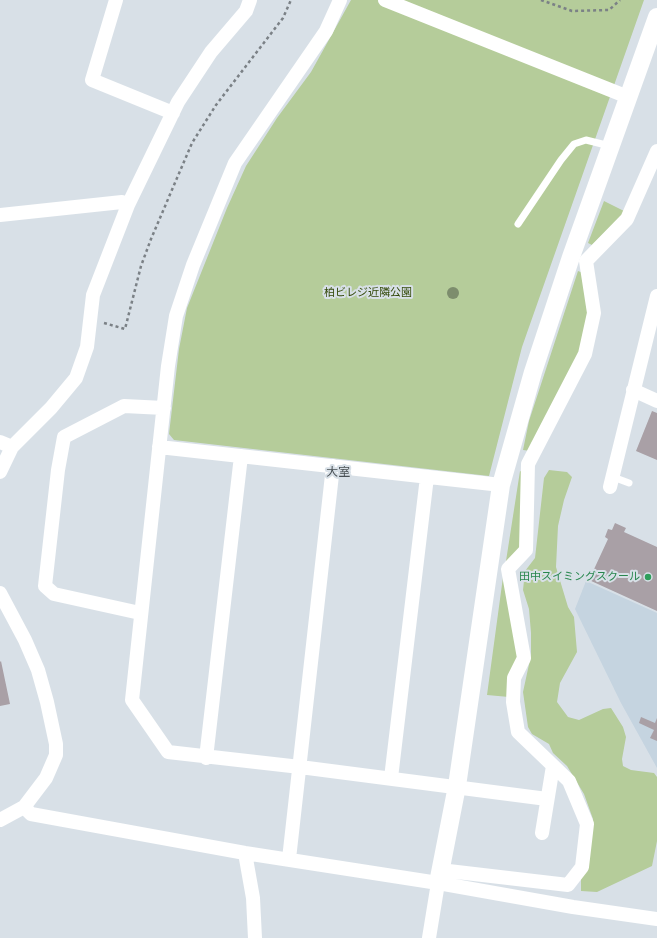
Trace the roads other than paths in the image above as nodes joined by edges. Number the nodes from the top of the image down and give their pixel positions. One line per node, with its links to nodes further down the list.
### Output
1 (116, 0): 7 (street)
2 (250, 0): 7 (street)
3 (340, 0): 17 (street)
4 (385, 0): 6 (street)
5 (657, 17): 6 (street)
6 (628, 97): 8 (street)
7 (173, 113): 10 (street)
8 (611, 146): 12 (lane); 13 (street)
9 (657, 151): 13 (street)
10 (128, 206): 11 (street); 18 (street)
11 (0, 215)
12 (518, 224)
13 (579, 259): 21 (street); 22 (street)
14 (657, 296): 15 (street)
15 (633, 390): 16 (street); 26 (street)
16 (657, 401)
17 (164, 408): 19 (street); 32 (street)
18 (6, 444): 24 (street)
19 (159, 447): 20 (street); 32 (street)
20 (242, 456): 23 (street); 33 (street)
21 (508, 460): 22 (street); 28 (street)
22 (528, 464): 30 (street)
23 (333, 466): 25 (street); 35 (street)
24 (0, 472)
25 (427, 477): 28 (street); 36 (street)
26 (612, 482): 27 (lane)
27 (629, 483)
28 (501, 485): 29 (street)
29 (489, 567): 30 (street); 37 (street)
30 (508, 569): 34 (street)
31 (0, 593): 39 (street)
32 (140, 613): 33 (street)
33 (206, 758): 35 (street)
34 (553, 766): 38 (street); 44 (street)
35 (300, 767): 36 (street); 43 (street)
36 (391, 778): 37 (street)
37 (457, 786): 38 (street); 44 (street)
38 (547, 799): 41 (street)
39 (24, 807): 40 (street); 42 (street)
40 (0, 820)
41 (542, 833)
42 (245, 853): 43 (street); 46 (street)
43 (289, 859): 44 (street)
44 (439, 877): 45 (street); 47 (street)
45 (657, 919)
46 (255, 938)
47 (429, 938)

